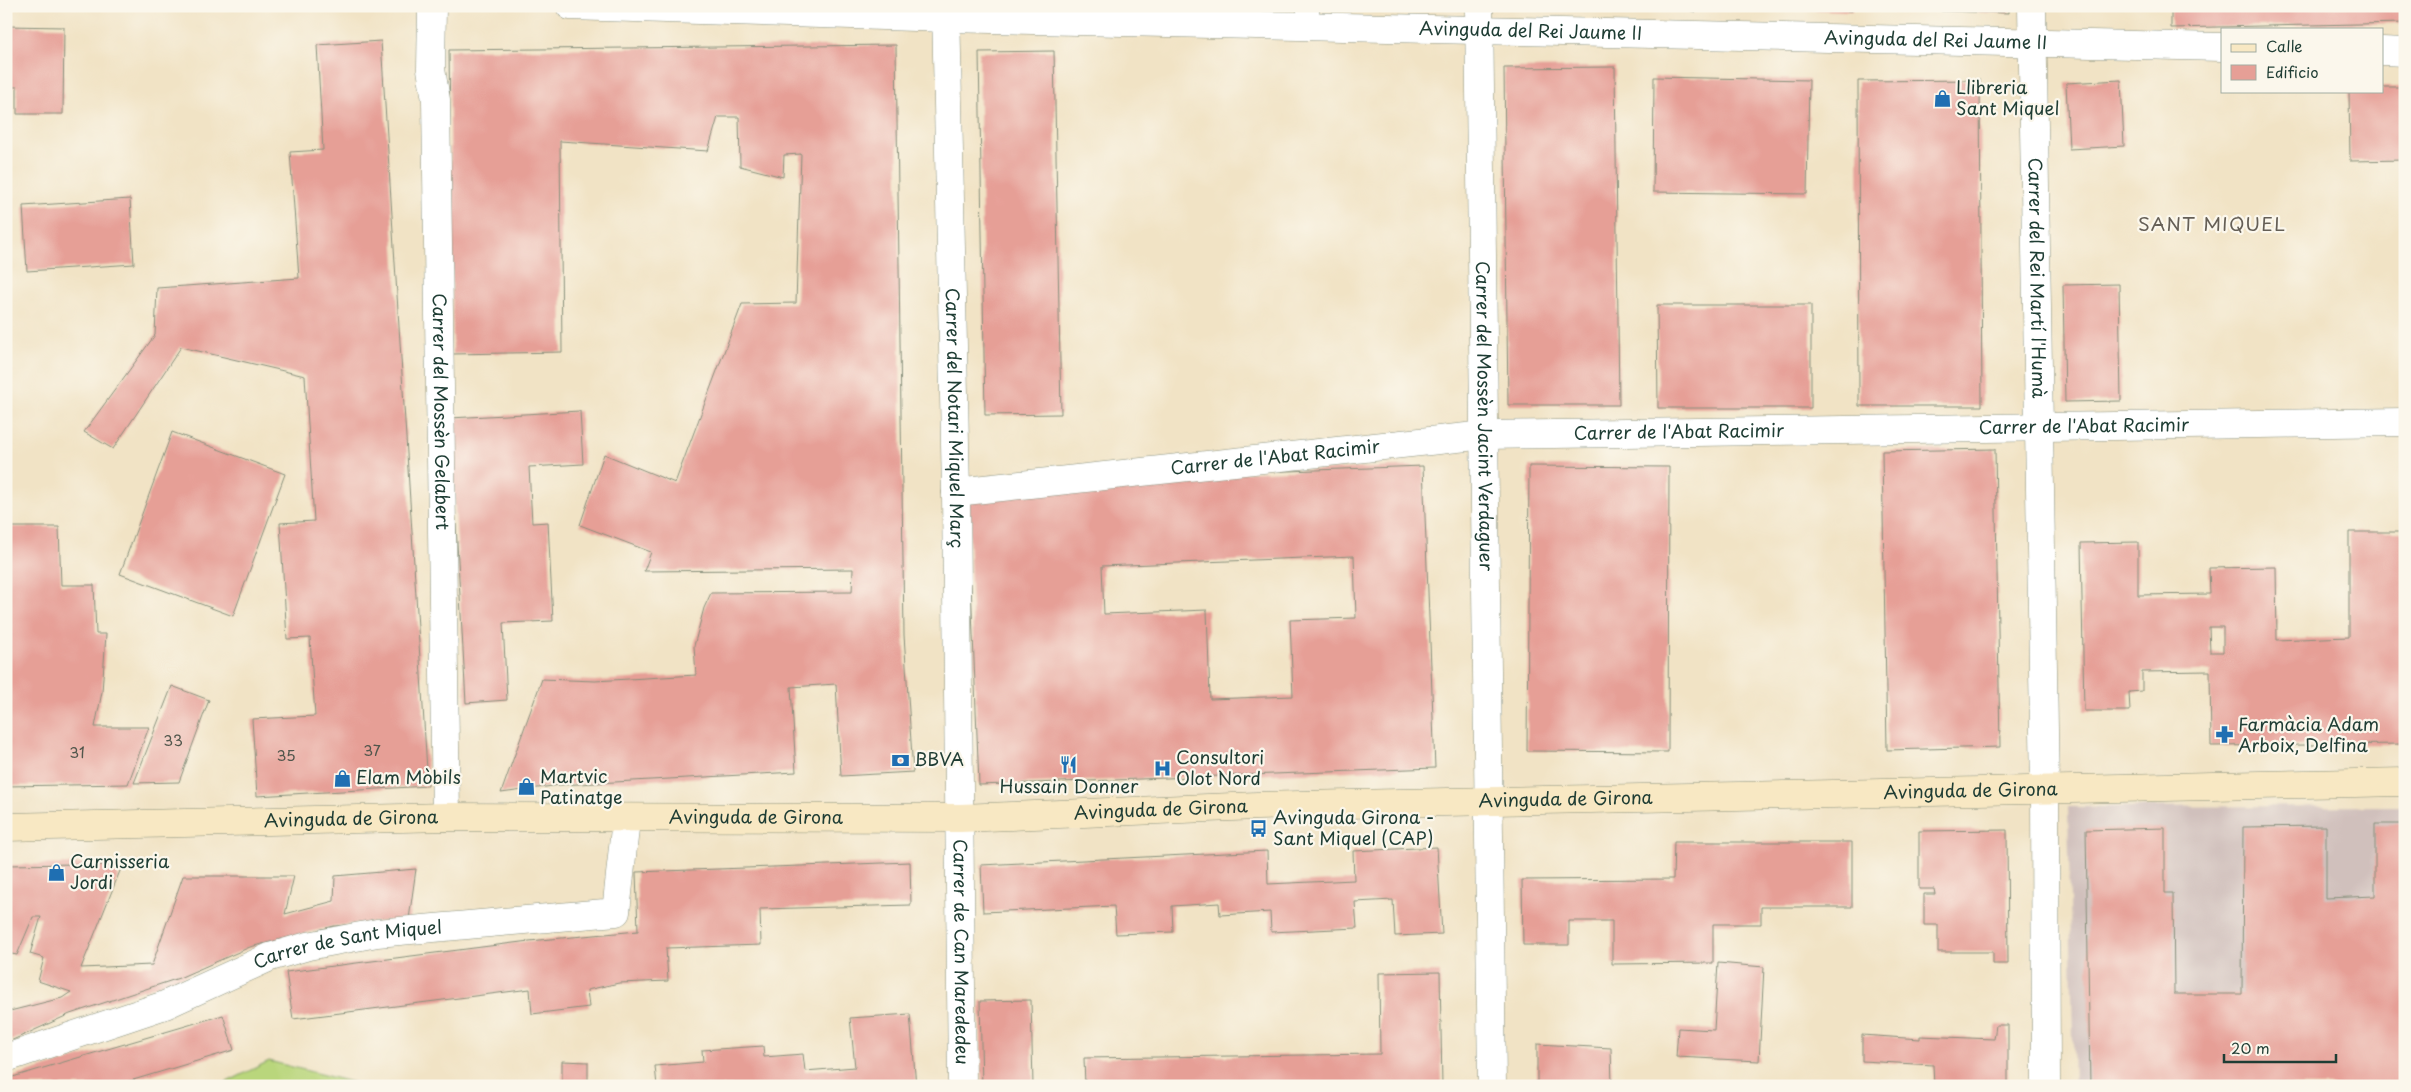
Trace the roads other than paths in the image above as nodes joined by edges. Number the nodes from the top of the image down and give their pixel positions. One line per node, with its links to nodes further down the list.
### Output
1 (432, 6): 18 (street, Carrer del Mossèn Gelabert)
2 (570, 6): 4 (street, Avinguda del Rei Jaume II)
3 (2032, 6): 7 (street, Carrer del Rei Martí l'Humà)
4 (946, 12): 5 (street, Avinguda del Rei Jaume II); 14 (street, Carrer del Notari Miquel Març)
5 (1308, 16): 6 (street, Avinguda del Rei Jaume II)
6 (1480, 18): 7 (street, Avinguda del Rei Jaume II); 13 (street, Carrer del Mossèn Jacint Verdaguer)
7 (2032, 42): 8 (street, Avinguda del Rei Jaume II); 12 (street, Carrer del Rei Martí l'Humà)
8 (2221, 47)
9 (2384, 51): 10 (street)
10 (2405, 52)
11 (2405, 422): 12 (street, Carrer de l'Abat Racimir)
12 (2039, 427): 13 (street, Carrer de l'Abat Racimir); 16 (street, Carrer del Rei Martí l'Humà)
13 (1485, 435): 14 (street, Carrer de l'Abat Racimir); 17 (street, Carrer del Mossèn Jacint Verdaguer)
14 (956, 492): 19 (street, Carrer del Notari Miquel Març)
15 (2405, 782): 16 (main road, Avinguda de Girona)
16 (2045, 790): 17 (main road, Avinguda de Girona); 25 (street, Carrer del Rei Martí l'Humà)
17 (1489, 802): 19 (main road, Avinguda de Girona); 24 (street, Carrer del Mossèn Jacint Verdaguer)
18 (446, 817): 20 (main road, Avinguda de Girona); 21 (main road, Avinguda de Girona)
19 (960, 818): 20 (main road, Avinguda de Girona); 23 (street, Carrer de Can Marededeu)
20 (626, 819): 22 (street, Carrer de Sant Miquel)
21 (6, 827)
22 (6, 1058)
23 (962, 1086)
24 (1492, 1086)
25 (2046, 1086)

